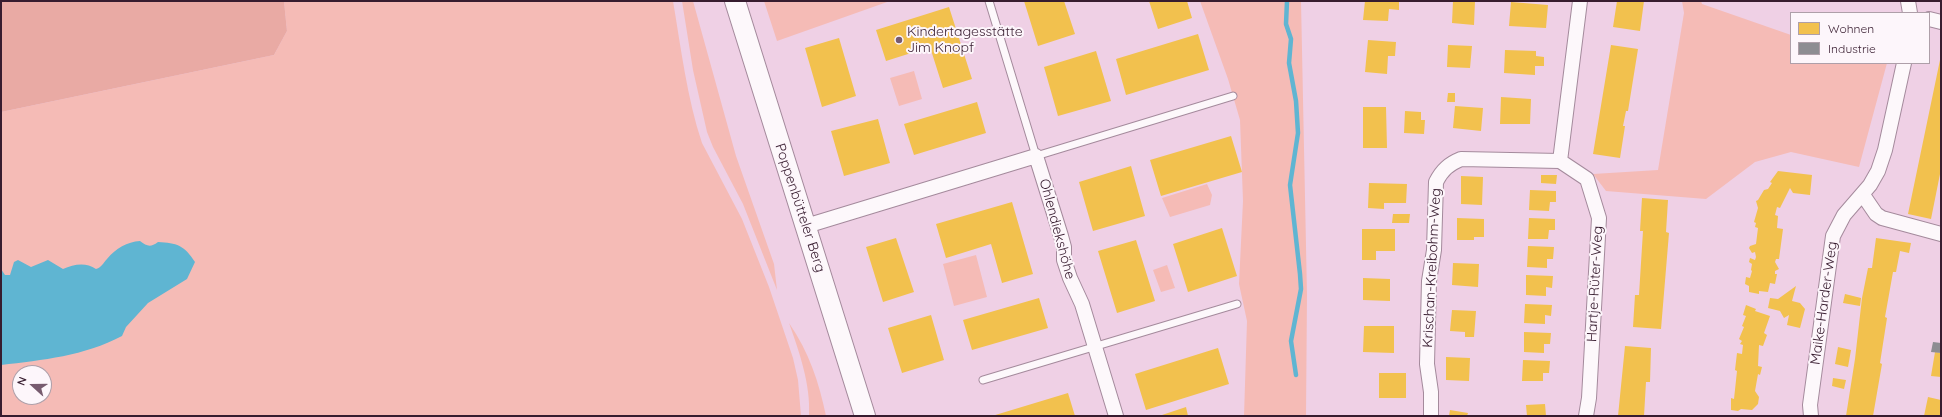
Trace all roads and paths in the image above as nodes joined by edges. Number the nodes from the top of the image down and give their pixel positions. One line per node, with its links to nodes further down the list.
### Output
1 (735, 1): 13 (main road, Poppenbütteler Berg)
2 (989, 1): 10 (lane)
3 (1580, 1): 11 (street)
4 (1908, 1): 5 (street)
5 (1910, 12)
6 (1930, 19): 7 (street)
7 (1941, 22)
8 (1904, 64): 12 (street, Maike-Harder-Weg)
9 (1233, 96): 10 (lane)
10 (1036, 156): 13 (street); 16 (street, Ohlendiekshöhe)
11 (1560, 161): 20 (street, Krischan-Kreibohm-Weg); 21 (street, Hartje-Rüter-Weg)
12 (1862, 195): 14 (street); 22 (street, Maike-Harder-Weg)
13 (806, 226): 18 (main road, Poppenbütteler Berg)
14 (1941, 234)
15 (1237, 304): 16 (lane)
16 (1094, 347): 17 (lane); 19 (street, Ohlendiekshöhe)
17 (983, 380)
18 (865, 416)
19 (1116, 416)
20 (1431, 416)
21 (1586, 416)
22 (1811, 416)

